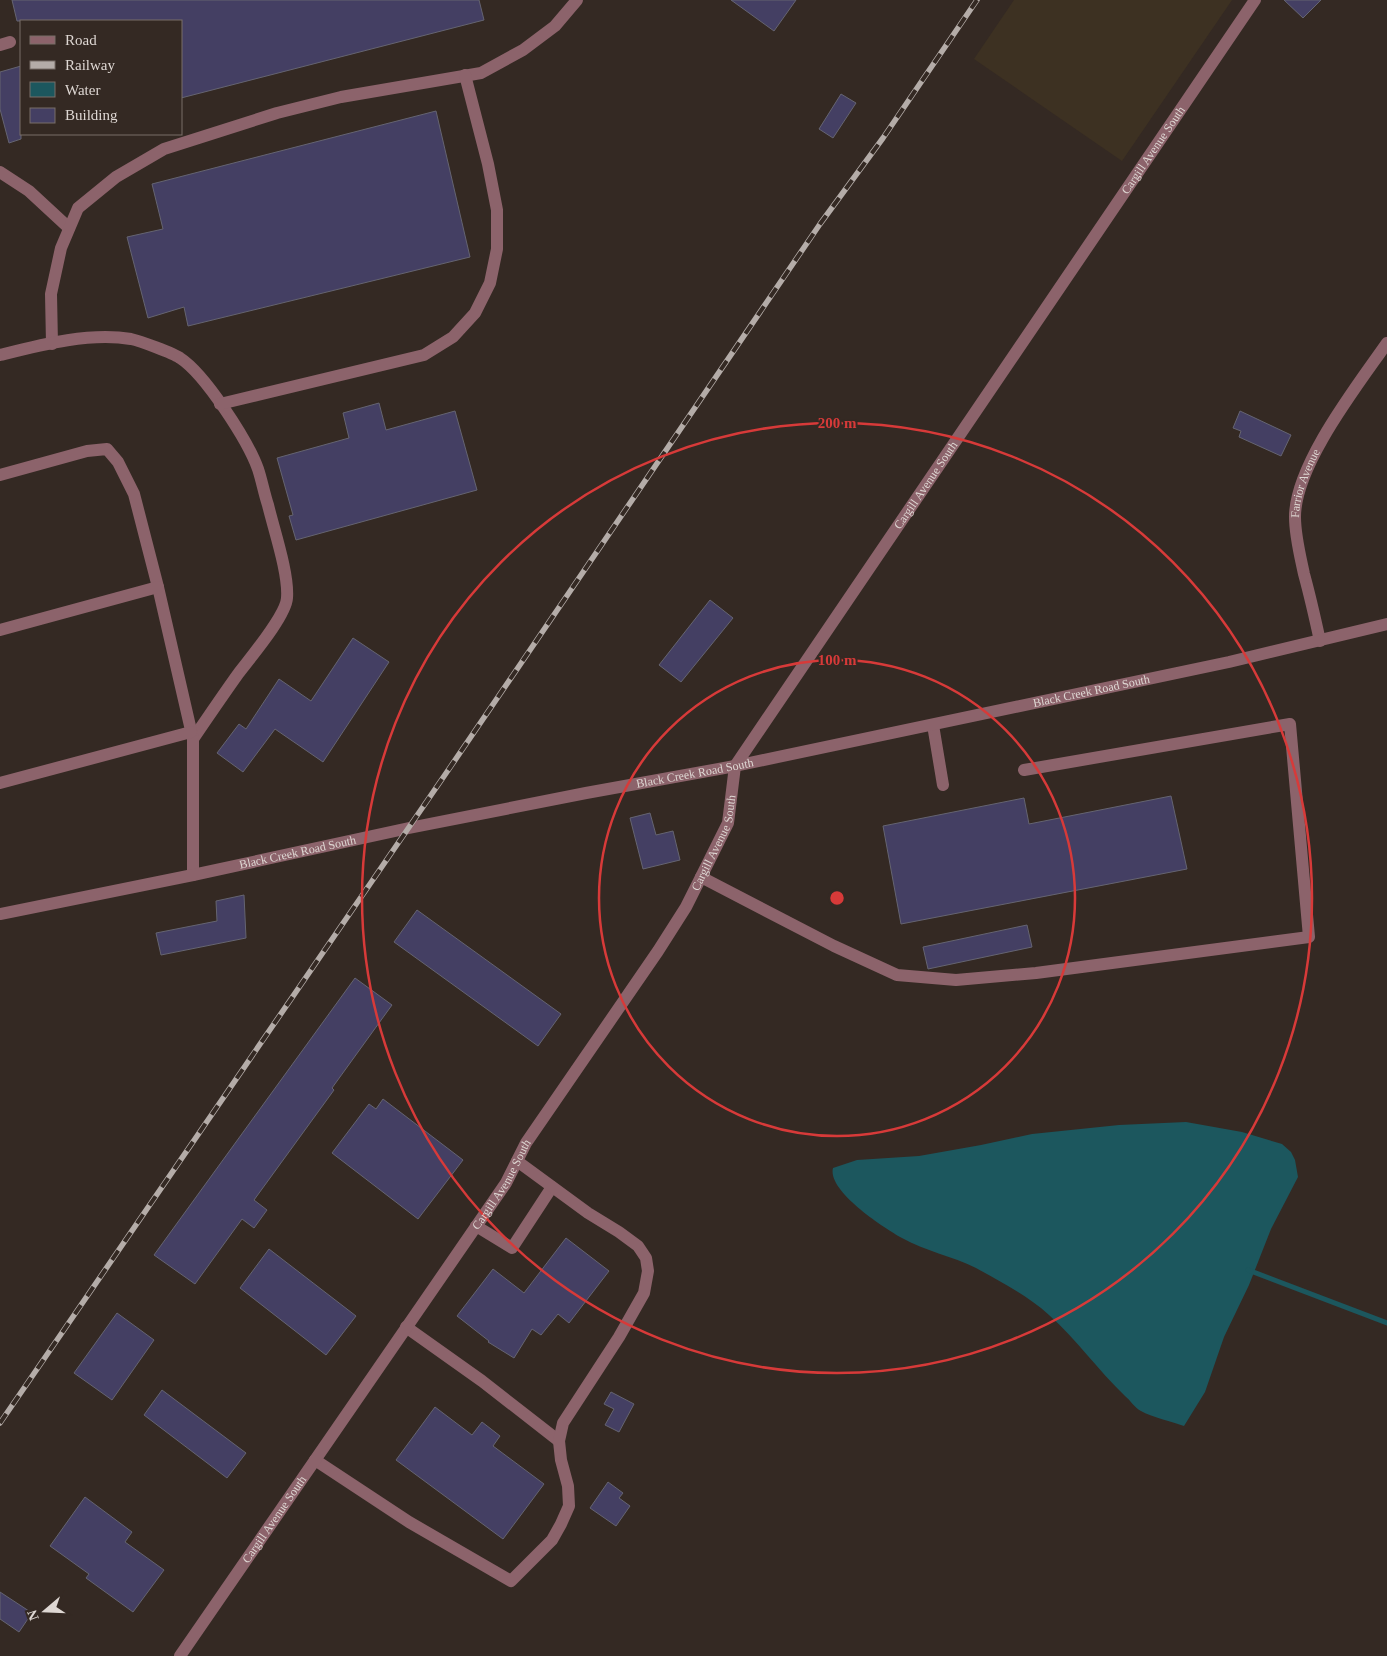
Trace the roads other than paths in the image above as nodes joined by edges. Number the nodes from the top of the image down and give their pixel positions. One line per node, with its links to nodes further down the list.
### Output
1 (577, 0): 3 (street)
2 (1255, 0): 17 (street, Cargill Avenue South)
3 (465, 75): 5 (street); 9 (street)
4 (0, 172): 5 (street)
5 (69, 228): 7 (street)
6 (1387, 343): 14 (street, Farrior Avenue)
7 (52, 344): 8 (street); 9 (street)
8 (0, 355)
9 (220, 404): 16 (street)
10 (0, 475): 11 (street)
11 (158, 587): 13 (street); 16 (street)
12 (1387, 624): 14 (street, Black Creek Road South)
13 (0, 630)
14 (1320, 641): 15 (street, Black Creek Road South)
15 (933, 724): 17 (street, Black Creek Road South); 20 (street)
16 (192, 736): 19 (street); 21 (street)
17 (735, 766): 21 (street, Black Creek Road South); 22 (street, Cargill Avenue South)
18 (1024, 770): 22 (street)
19 (0, 783)
20 (943, 784)
21 (193, 875): 23 (street, Black Creek Road South)
22 (701, 877): 24 (street, Cargill Avenue South)
23 (0, 914)
24 (517, 1161): 25 (street); 26 (street, Cargill Avenue South)
25 (552, 1187): 26 (street); 28 (street)
26 (476, 1226): 27 (street, Cargill Avenue South)
27 (406, 1327): 28 (street); 29 (street, Cargill Avenue South)
28 (559, 1441): 29 (street)
29 (315, 1460): 30 (street, Cargill Avenue South)
30 (180, 1656)

